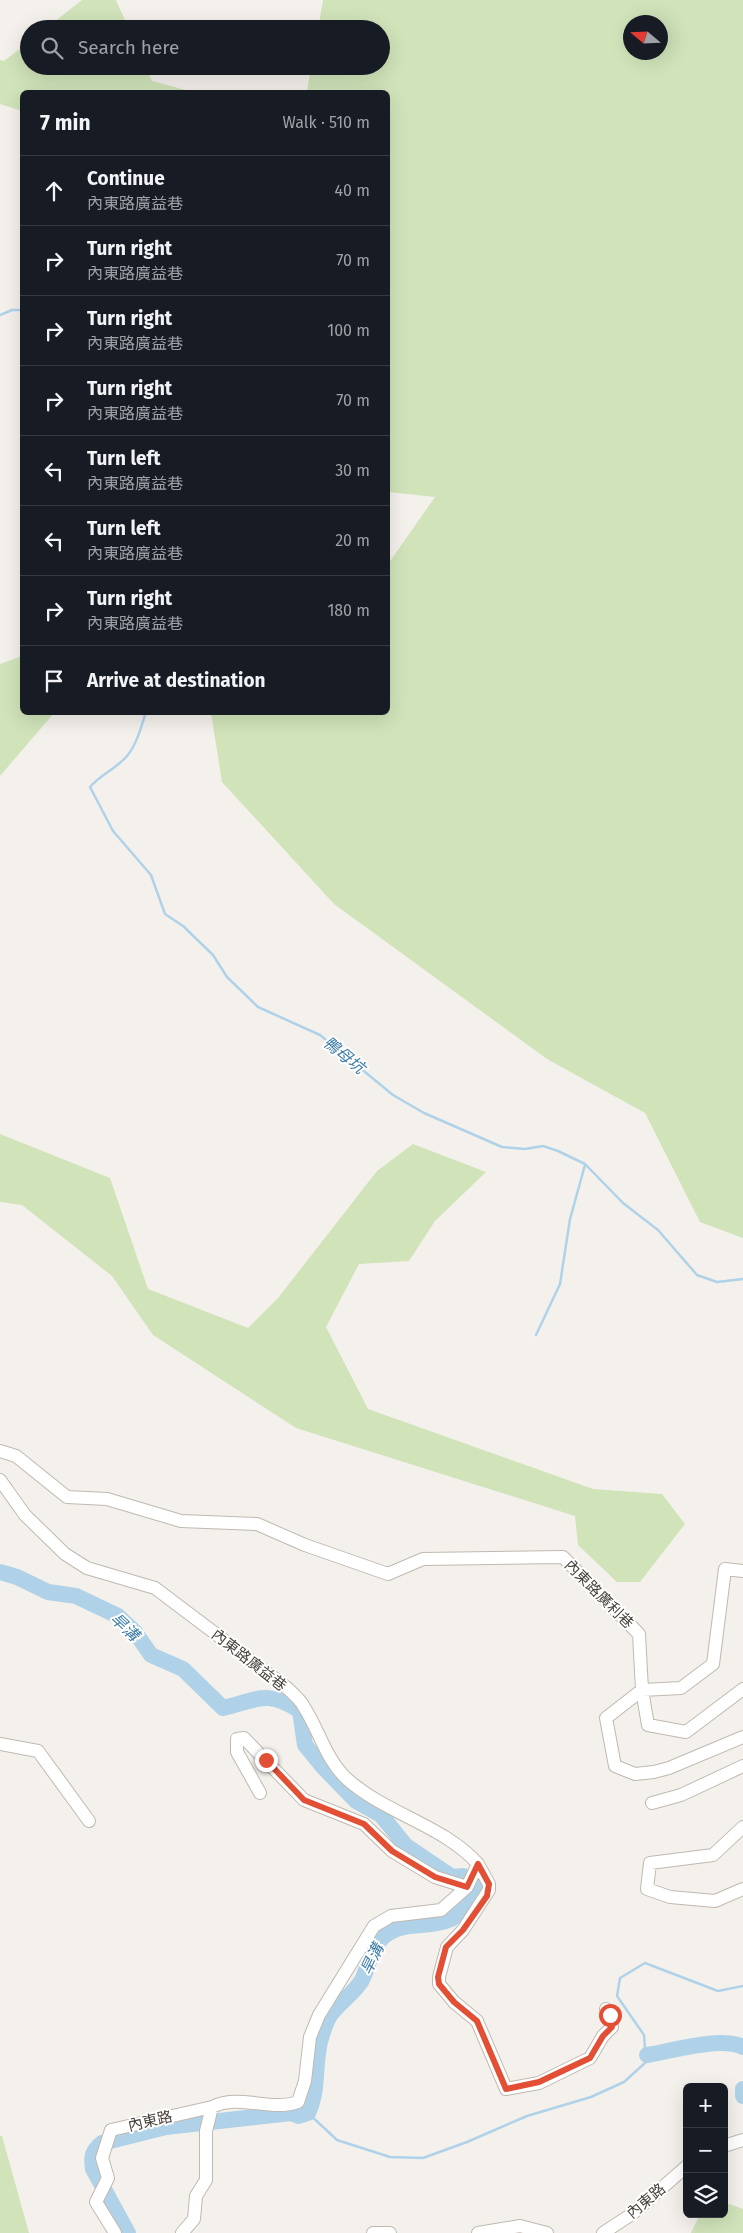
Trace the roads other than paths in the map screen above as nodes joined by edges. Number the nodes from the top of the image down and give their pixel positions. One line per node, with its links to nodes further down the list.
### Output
1 (0, 1451): 5 (street, 內東路廣利巷)
2 (0, 1480): 13 (street, 內東路廣益巷)
3 (743, 1571): 5 (street)
4 (743, 1689): 5 (street, 內東路廣利巷)
5 (642, 1690): 6 (street)
6 (743, 1737)
7 (0, 1744): 11 (street)
8 (743, 1766): 10 (street)
9 (260, 1793): 14 (street)
10 (652, 1803)
11 (89, 1821)
12 (743, 1827): 15 (street)
13 (478, 1864): 14 (street); 16 (street, 內東路廣益巷)
14 (467, 1887): 17 (street)
15 (743, 1889)
16 (606, 2009)
17 (212, 2108): 19 (street, 內東路); 20 (street)
18 (683, 2169): 25 (street, 內東路)
19 (115, 2233)
20 (182, 2233)
21 (373, 2233): 22 (street)
22 (390, 2233)
23 (478, 2233): 24 (street)
24 (547, 2233)
25 (603, 2233)

